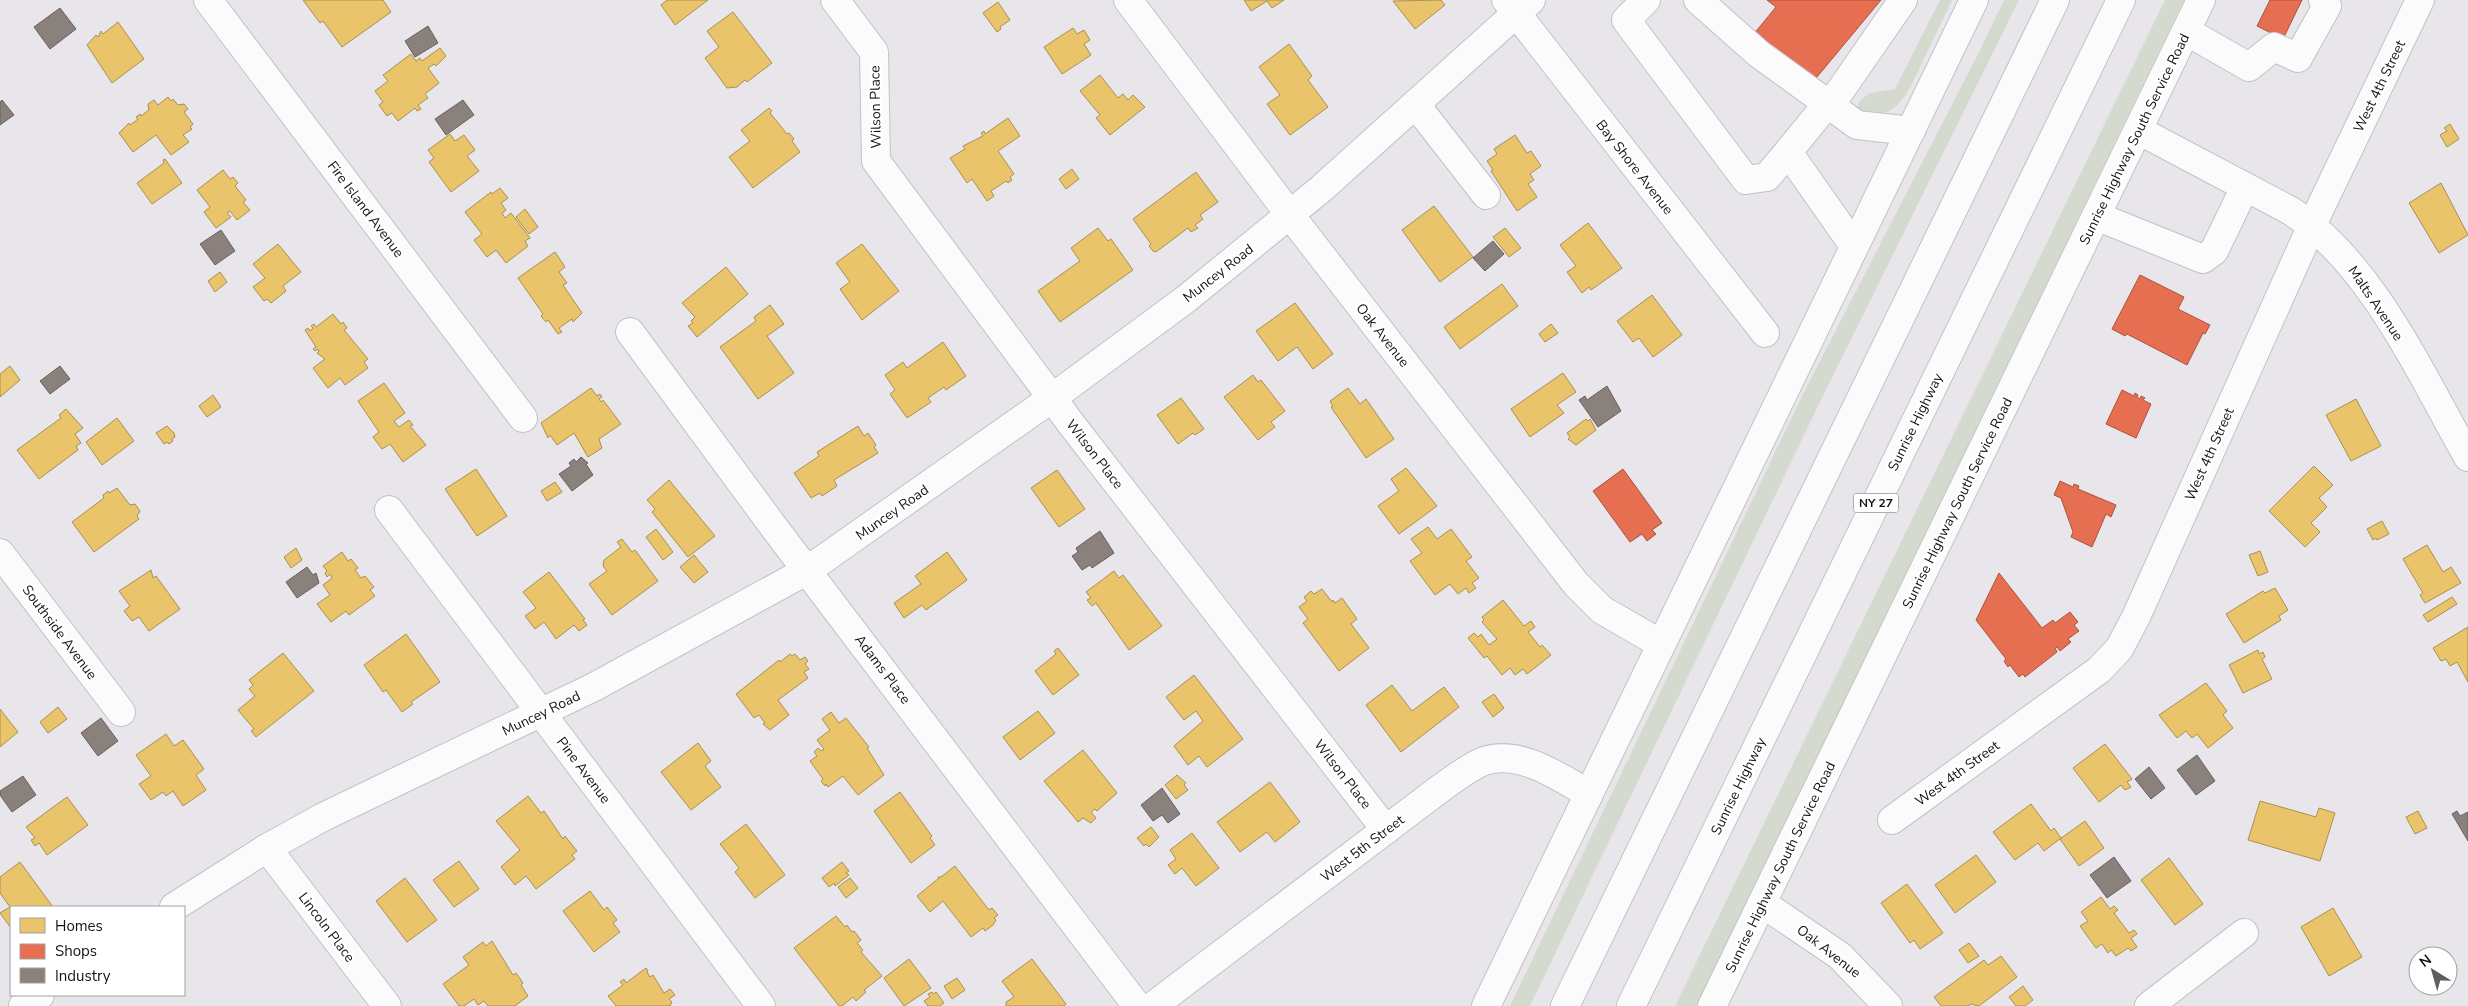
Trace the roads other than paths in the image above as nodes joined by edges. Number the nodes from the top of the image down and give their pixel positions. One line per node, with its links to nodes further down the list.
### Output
1 (208, 0): 29 (main road, Fire Island Avenue)
2 (835, 0): 28 (main road, Wilson Place)
3 (1128, 0): 22 (main road, Oak Avenue)
4 (1646, 0): 19 (main road)
5 (1698, 0): 15 (main road)
6 (1903, 0): 15 (main road)
7 (1974, 0): 18 (main road)
8 (2055, 0): 51 (main road)
9 (2121, 0): 52 (main road, Sunrise Highway / NY 27)
10 (2201, 0): 14 (main road, Sunrise Highway South Service Road)
11 (2323, 0): 14 (main road)
12 (2420, 0): 24 (main road, West 4th Street)
13 (1518, 5): 16 (main road, Muncey Road); 27 (main road, Bay Shore Avenue)
14 (2186, 31): 17 (main road, Sunrise Highway South Service Road)
15 (1828, 102): 18 (main road); 19 (main road)
16 (1416, 105): 21 (main road); 22 (main road, Muncey Road)
17 (2138, 130): 20 (main road, Malts Avenue); 23 (main road, Sunrise Highway South Service Road)
18 (1911, 131): 25 (main road)
19 (1788, 152): 25 (main road)
20 (2246, 187): 23 (main road); 24 (main road, Malts Avenue)
21 (1486, 195)
22 (1290, 215): 28 (main road, Muncey Road); 34 (main road, Oak Avenue)
23 (2096, 216): 41 (main road, Sunrise Highway South Service Road)
24 (2312, 225): 30 (main road, Malts Avenue); 38 (main road, West 4th Street)
25 (1854, 246): 34 (main road)
26 (630, 332): 33 (main road, Adams Place)
27 (1765, 333)
28 (1052, 398): 33 (main road, Muncey Road); 39 (main road, Wilson Place)
29 (524, 418)
30 (2468, 457)
31 (389, 510): 36 (main road, Pine Avenue)
32 (0, 553): 35 (main road, Southside Avenue)
33 (808, 570): 36 (main road, Muncey Road); 48 (main road, Adams Place)
34 (1661, 644): 37 (main road)
35 (121, 712)
36 (541, 714): 40 (main road, Muncey Road); 47 (main road, Pine Avenue)
37 (1589, 794): 39 (main road, West 5th Street); 50 (main road)
38 (1892, 820)
39 (1386, 830): 49 (main road, West 5th Street)
40 (267, 848): 42 (main road, Muncey Road); 46 (main road, Lincoln Place)
41 (1762, 903): 53 (main road, Sunrise Highway South Service Road); 54 (main road, Oak Avenue)
42 (176, 906)
43 (2244, 933): 55 (main road)
44 (38, 996): 45 (main road)
45 (23, 1006)
46 (387, 1006)
47 (761, 1006)
48 (1137, 1006)
49 (1153, 1006)
50 (1486, 1006)
51 (1566, 1006)
52 (1631, 1006)
53 (1712, 1006)
54 (1888, 1006)
55 (2149, 1006)

